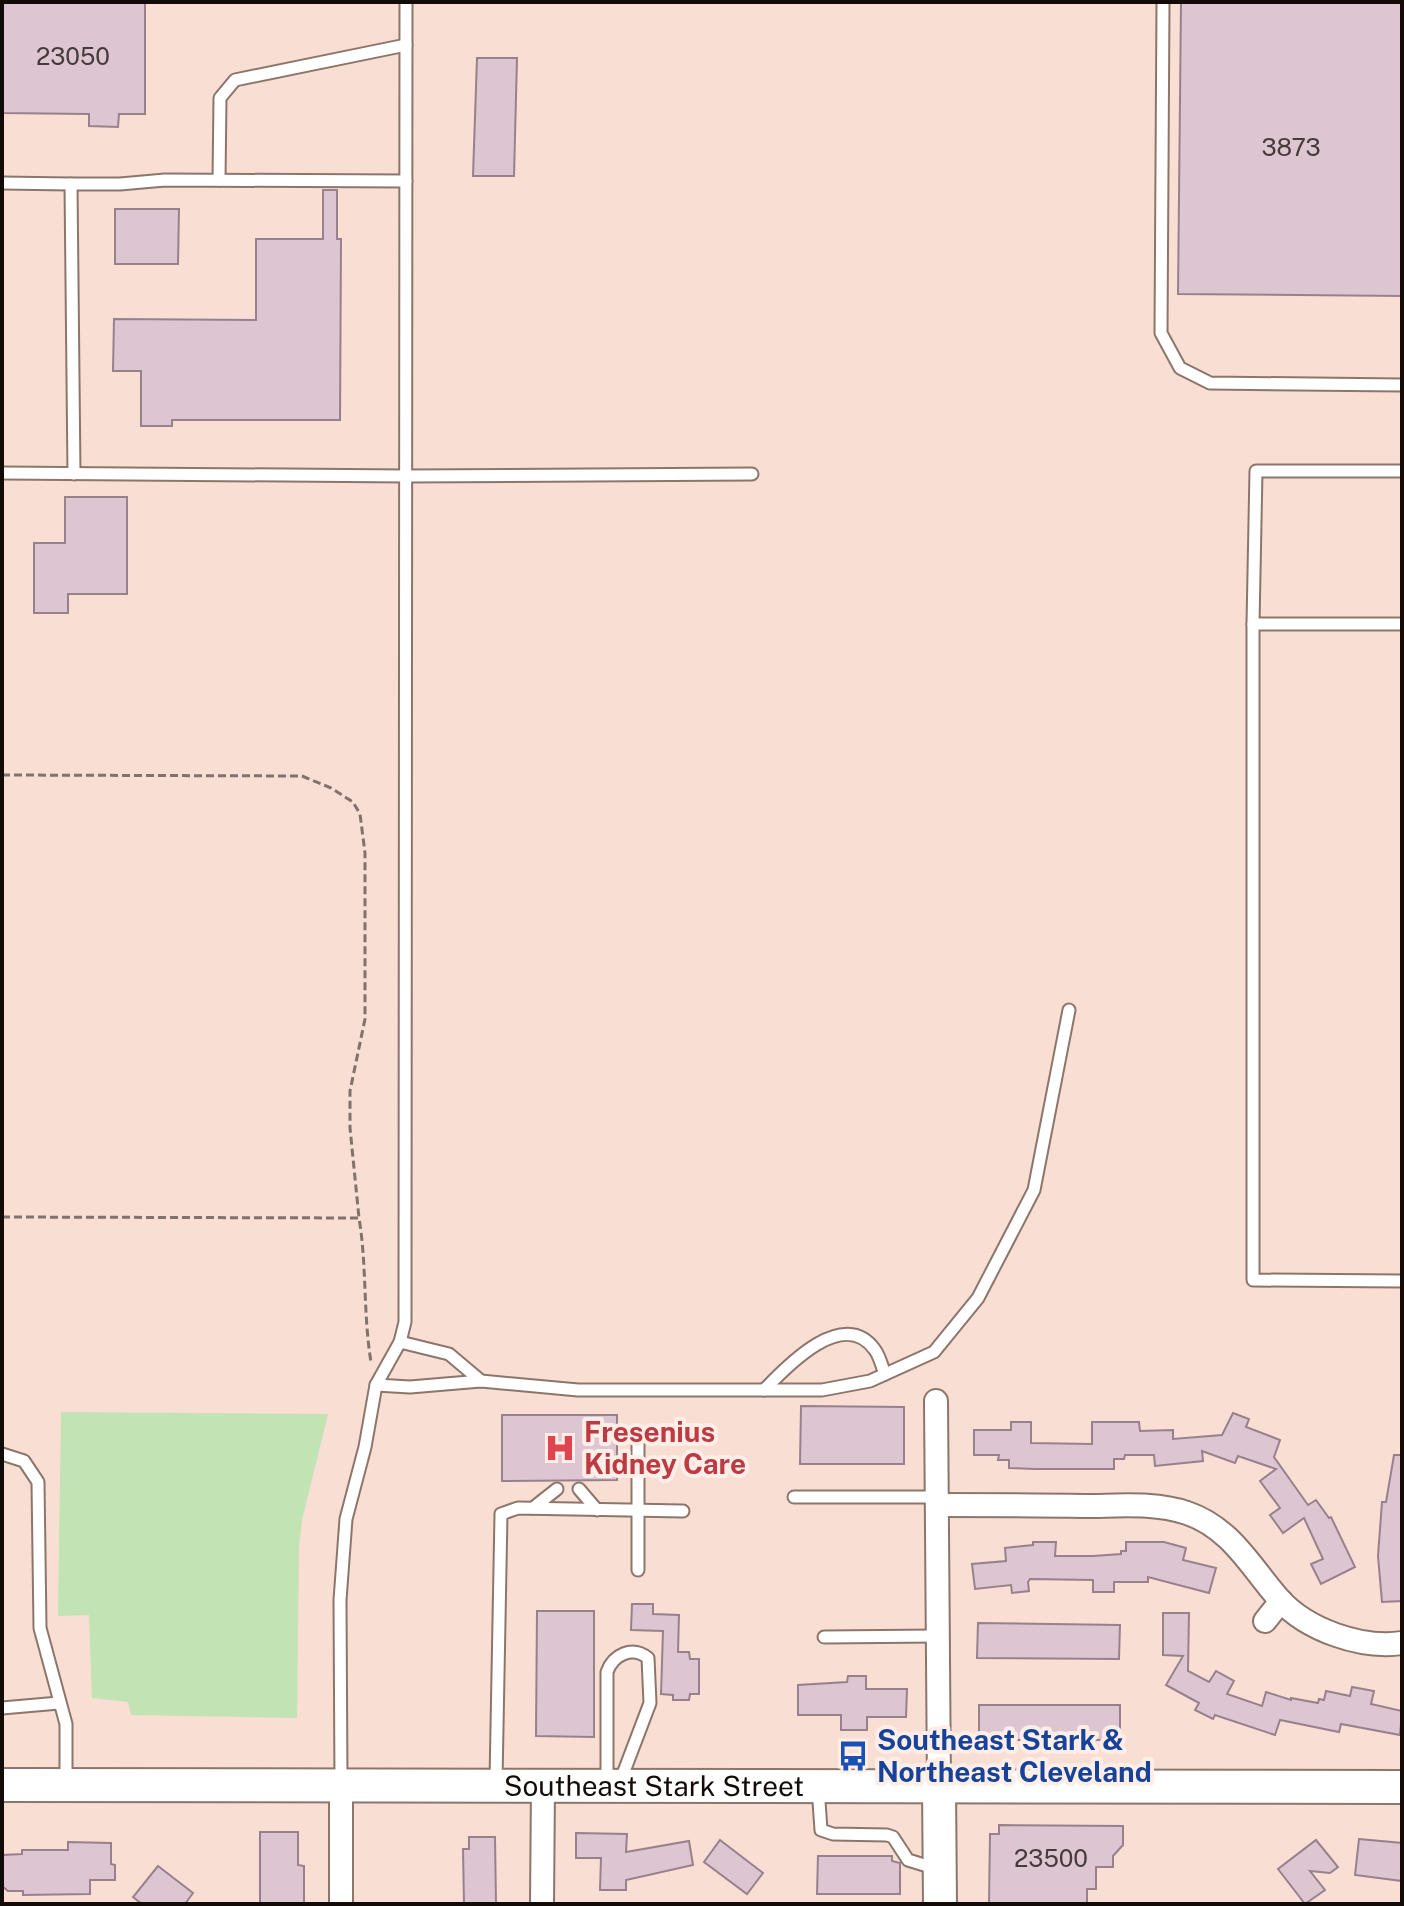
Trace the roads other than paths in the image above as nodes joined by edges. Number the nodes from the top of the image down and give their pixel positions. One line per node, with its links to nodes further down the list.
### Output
1 (406, 2): 3 (lane)
2 (1163, 2): 8 (lane)
3 (406, 45): 4 (lane); 5 (lane)
4 (219, 180): 5 (lane); 7 (lane)
5 (406, 181): 13 (lane)
6 (2, 183): 7 (lane)
7 (71, 184): 11 (lane)
8 (1402, 385)
9 (1402, 471): 14 (lane)
10 (2, 473): 11 (lane)
11 (74, 474): 13 (lane)
12 (752, 474): 13 (lane)
13 (407, 476): 18 (lane)
14 (1253, 624): 15 (lane); 17 (lane)
15 (1402, 624)
16 (1069, 1010): 19 (lane)
17 (1402, 1281)
18 (400, 1342): 20 (lane); 21 (lane)
19 (885, 1374): 22 (lane); 22 (lane)
20 (481, 1381): 21 (lane); 22 (lane)
21 (376, 1385): 44 (lane)
22 (764, 1390)
23 (936, 1401): 29 (street)
24 (638, 1438): 32 (lane)
25 (2, 1454): 40 (lane)
26 (557, 1489): 30 (lane)
27 (579, 1489): 31 (lane)
28 (794, 1497): 29 (lane)
29 (937, 1501): 35 (street); 37 (street)
30 (533, 1508): 31 (lane); 45 (lane)
31 (597, 1510): 32 (lane)
32 (638, 1511): 33 (lane); 34 (lane)
33 (683, 1511)
34 (638, 1570)
35 (1281, 1601): 36 (street); 39 (street)
36 (1265, 1621)
37 (938, 1636): 38 (lane); 49 (street)
38 (824, 1637)
39 (1402, 1643)
40 (59, 1703): 41 (lane); 43 (lane)
41 (2, 1708)
42 (2, 1785): 43 (main road, Southeast Stark Street)
43 (66, 1785): 44 (main road, Southeast Stark Street)
44 (341, 1786): 45 (main road, Southeast Stark Street); 52 (street)
45 (496, 1786): 46 (main road, Southeast Stark Street)
46 (543, 1786): 47 (main road, Southeast Stark Street); 53 (street)
47 (613, 1786): 47 (lane); 48 (main road, Southeast Stark Street)
48 (818, 1786): 49 (main road, Southeast Stark Street); 51 (lane)
49 (939, 1787): 50 (main road, Southeast Stark Street); 51 (main road)
50 (1402, 1787)
51 (939, 1869): 54 (main road)
52 (341, 1904)
53 (542, 1904)
54 (940, 1904)

